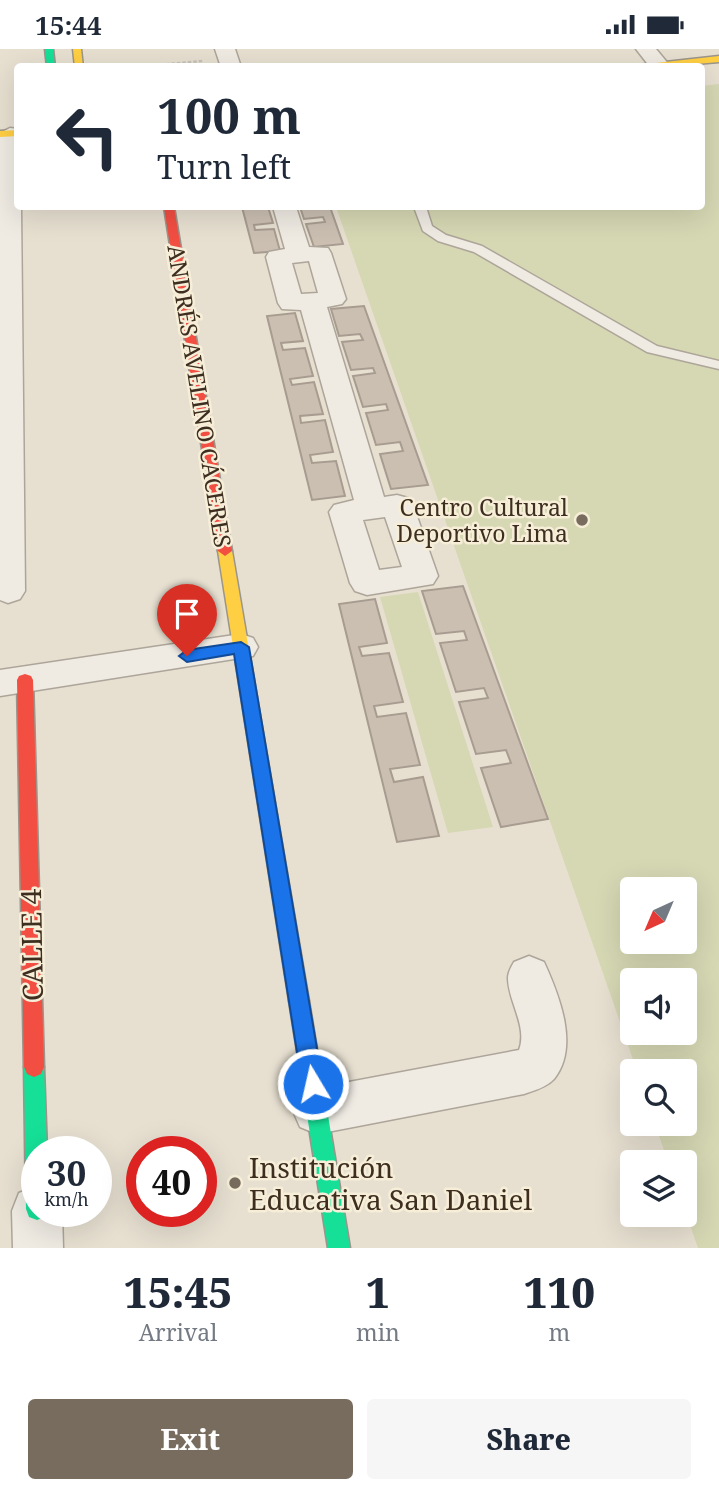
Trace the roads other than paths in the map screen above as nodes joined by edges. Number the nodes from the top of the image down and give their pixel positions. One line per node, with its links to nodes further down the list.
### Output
1 (719, 59): 2 (street)
2 (655, 60)
3 (9, 134): 9 (street)
4 (169, 210): 11 (street, ANDRÉS AVELINO CÁCERES)
5 (286, 210): 8 (street)
6 (421, 210): 7 (lane)
7 (719, 365)
8 (372, 509)
9 (4, 527): 10 (street)
10 (8, 591)
11 (241, 647): 12 (street); 14 (street, ANDRÉS AVELINO CÁCERES)
12 (12, 682): 15 (street, CALLE 4)
13 (529, 976): 14 (street)
14 (317, 1111): 18 (street, ANDRÉS AVELINO CÁCERES)
15 (33, 1136)
16 (37, 1227): 17 (street, CALLE 4)
17 (38, 1248)
18 (339, 1248)

